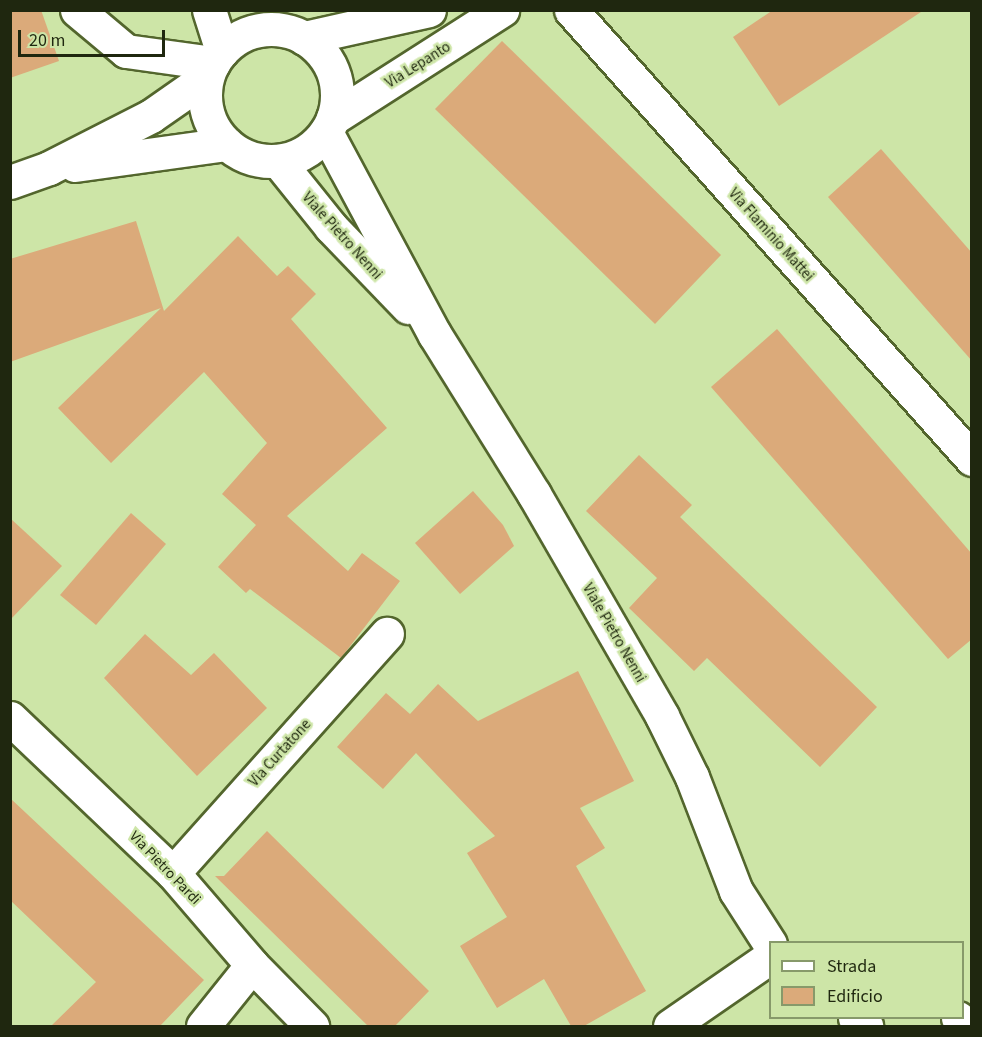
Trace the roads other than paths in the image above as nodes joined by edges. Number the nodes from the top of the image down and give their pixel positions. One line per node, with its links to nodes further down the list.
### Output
1 (77, 10): 8 (street)
2 (209, 10): 8 (street)
3 (429, 10): 7 (street)
4 (502, 10): 9 (street, Via Lepanto)
5 (571, 10): 15 (street, Via Flaminio Mattei)
6 (266, 20): 7 (street); 8 (street)
7 (304, 38): 9 (street)
8 (214, 64): 10 (street); 12 (street)
9 (330, 125): 11 (street); 14 (street, Viale Pietro Nenni)
10 (227, 144): 11 (street); 12 (street)
11 (278, 161): 14 (street, Viale Pietro Nenni)
12 (49, 168): 13 (street)
13 (10, 182)
14 (435, 335): 19 (street, Viale Pietro Nenni)
15 (972, 459)
16 (387, 634): 18 (street, Via Curtatone)
17 (10, 718): 18 (street, Via Pietro Pardi)
18 (174, 873): 21 (street, Via Pietro Pardi)
19 (769, 941)
20 (769, 958): 24 (street)
21 (252, 965): 22 (street); 23 (street, Via Pietro Pardi)
22 (203, 1026)
23 (312, 1026)
24 (670, 1026)

